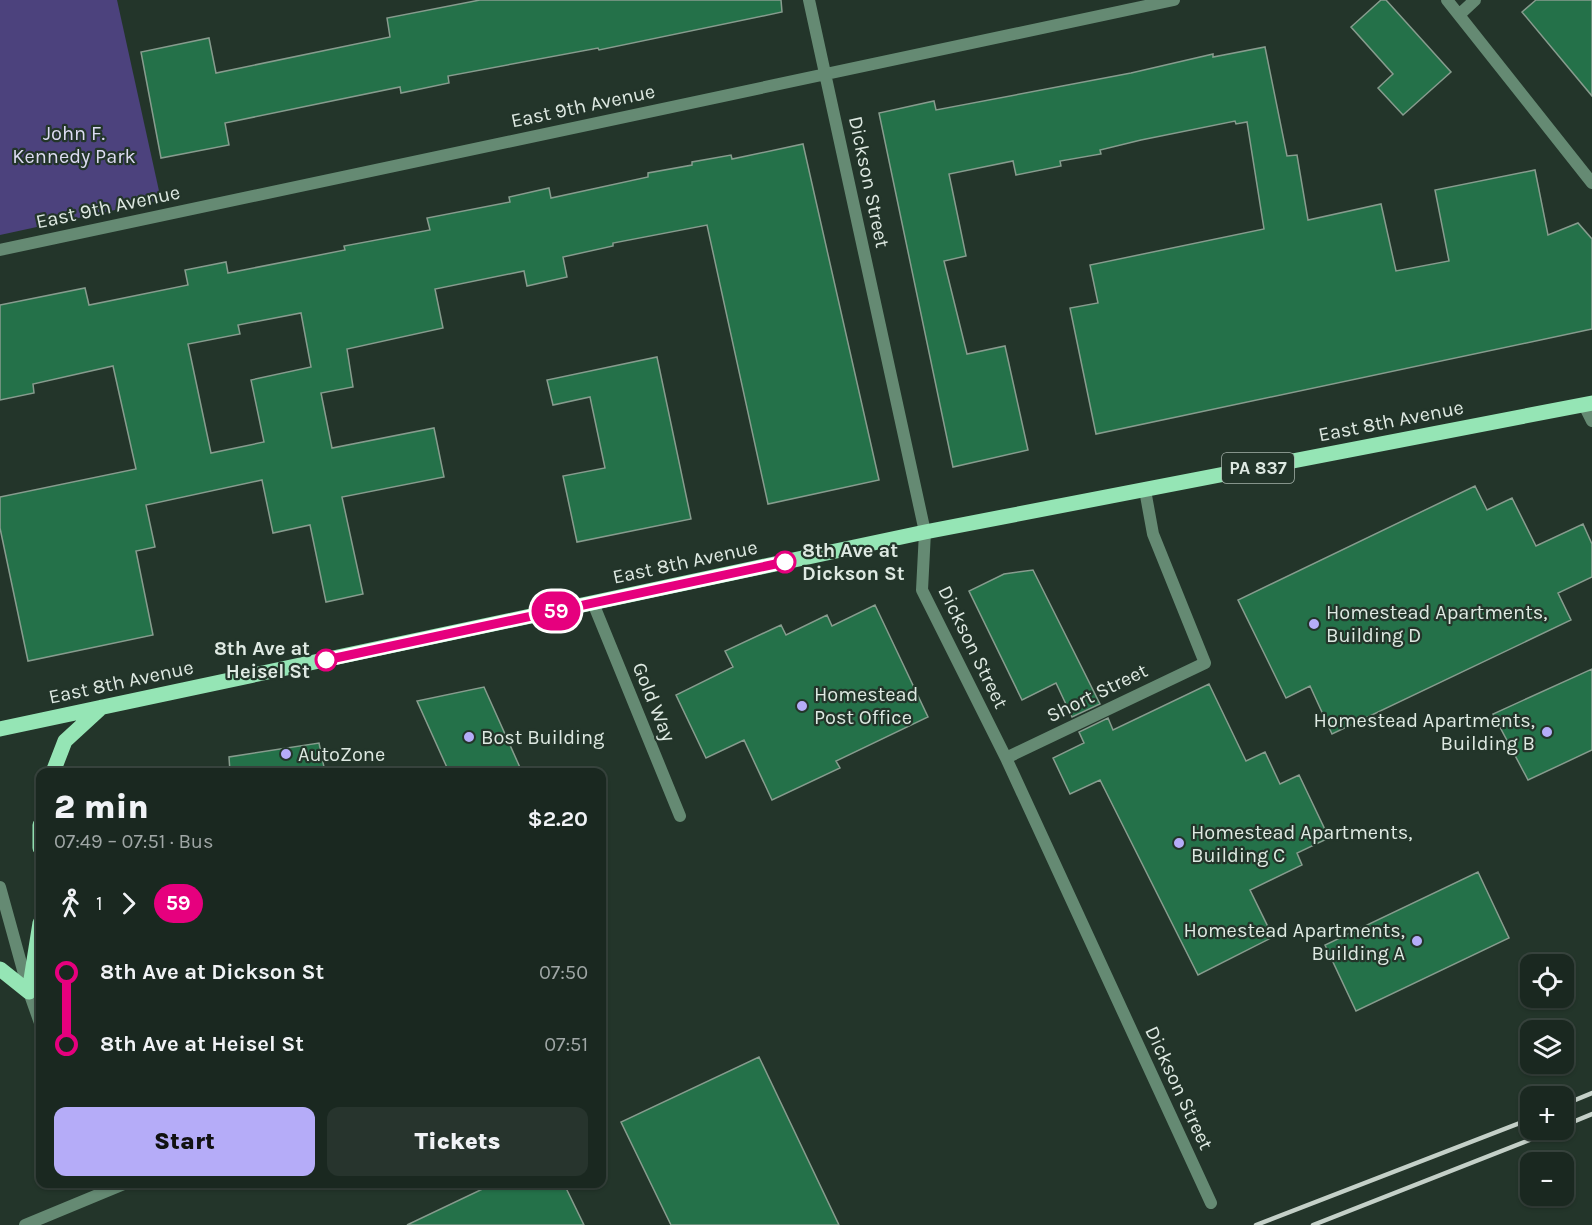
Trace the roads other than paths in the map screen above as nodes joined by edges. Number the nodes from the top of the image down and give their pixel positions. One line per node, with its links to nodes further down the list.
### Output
1 (809, 0): 6 (street, Dickson Street)
2 (1174, 0): 6 (street, East 9th Avenue)
3 (1447, 0): 5 (street)
4 (1475, 0): 5 (street)
5 (1460, 14): 7 (street)
6 (826, 74): 8 (street, East 9th Avenue); 12 (street, Dickson Street)
7 (1592, 183)
8 (0, 249)
9 (1588, 404): 10 (street); 11 (main road, East 8th Avenue / PA 837)
10 (1592, 421)
11 (1145, 490): 12 (main road, East 8th Avenue / PA 837); 16 (street, Short Street)
12 (925, 532): 13 (main road, East 8th Avenue / PA 837); 16 (street, Dickson Street)
13 (592, 603): 14 (main road, East 8th Avenue / PA 837); 18 (street, Gold Way)
14 (103, 707): 15 (main road, East 8th Avenue / PA 837); 17 (main road)
15 (0, 729)
16 (1006, 758): 25 (street, Dickson Street)
17 (55, 768)
18 (680, 816)
19 (0, 887): 22 (street)
20 (36, 948): 22 (main road)
21 (0, 969): 22 (main road)
22 (29, 992): 23 (street)
23 (36, 1012)
24 (110, 1188): 26 (street)
25 (1211, 1203)
26 (25, 1225)

